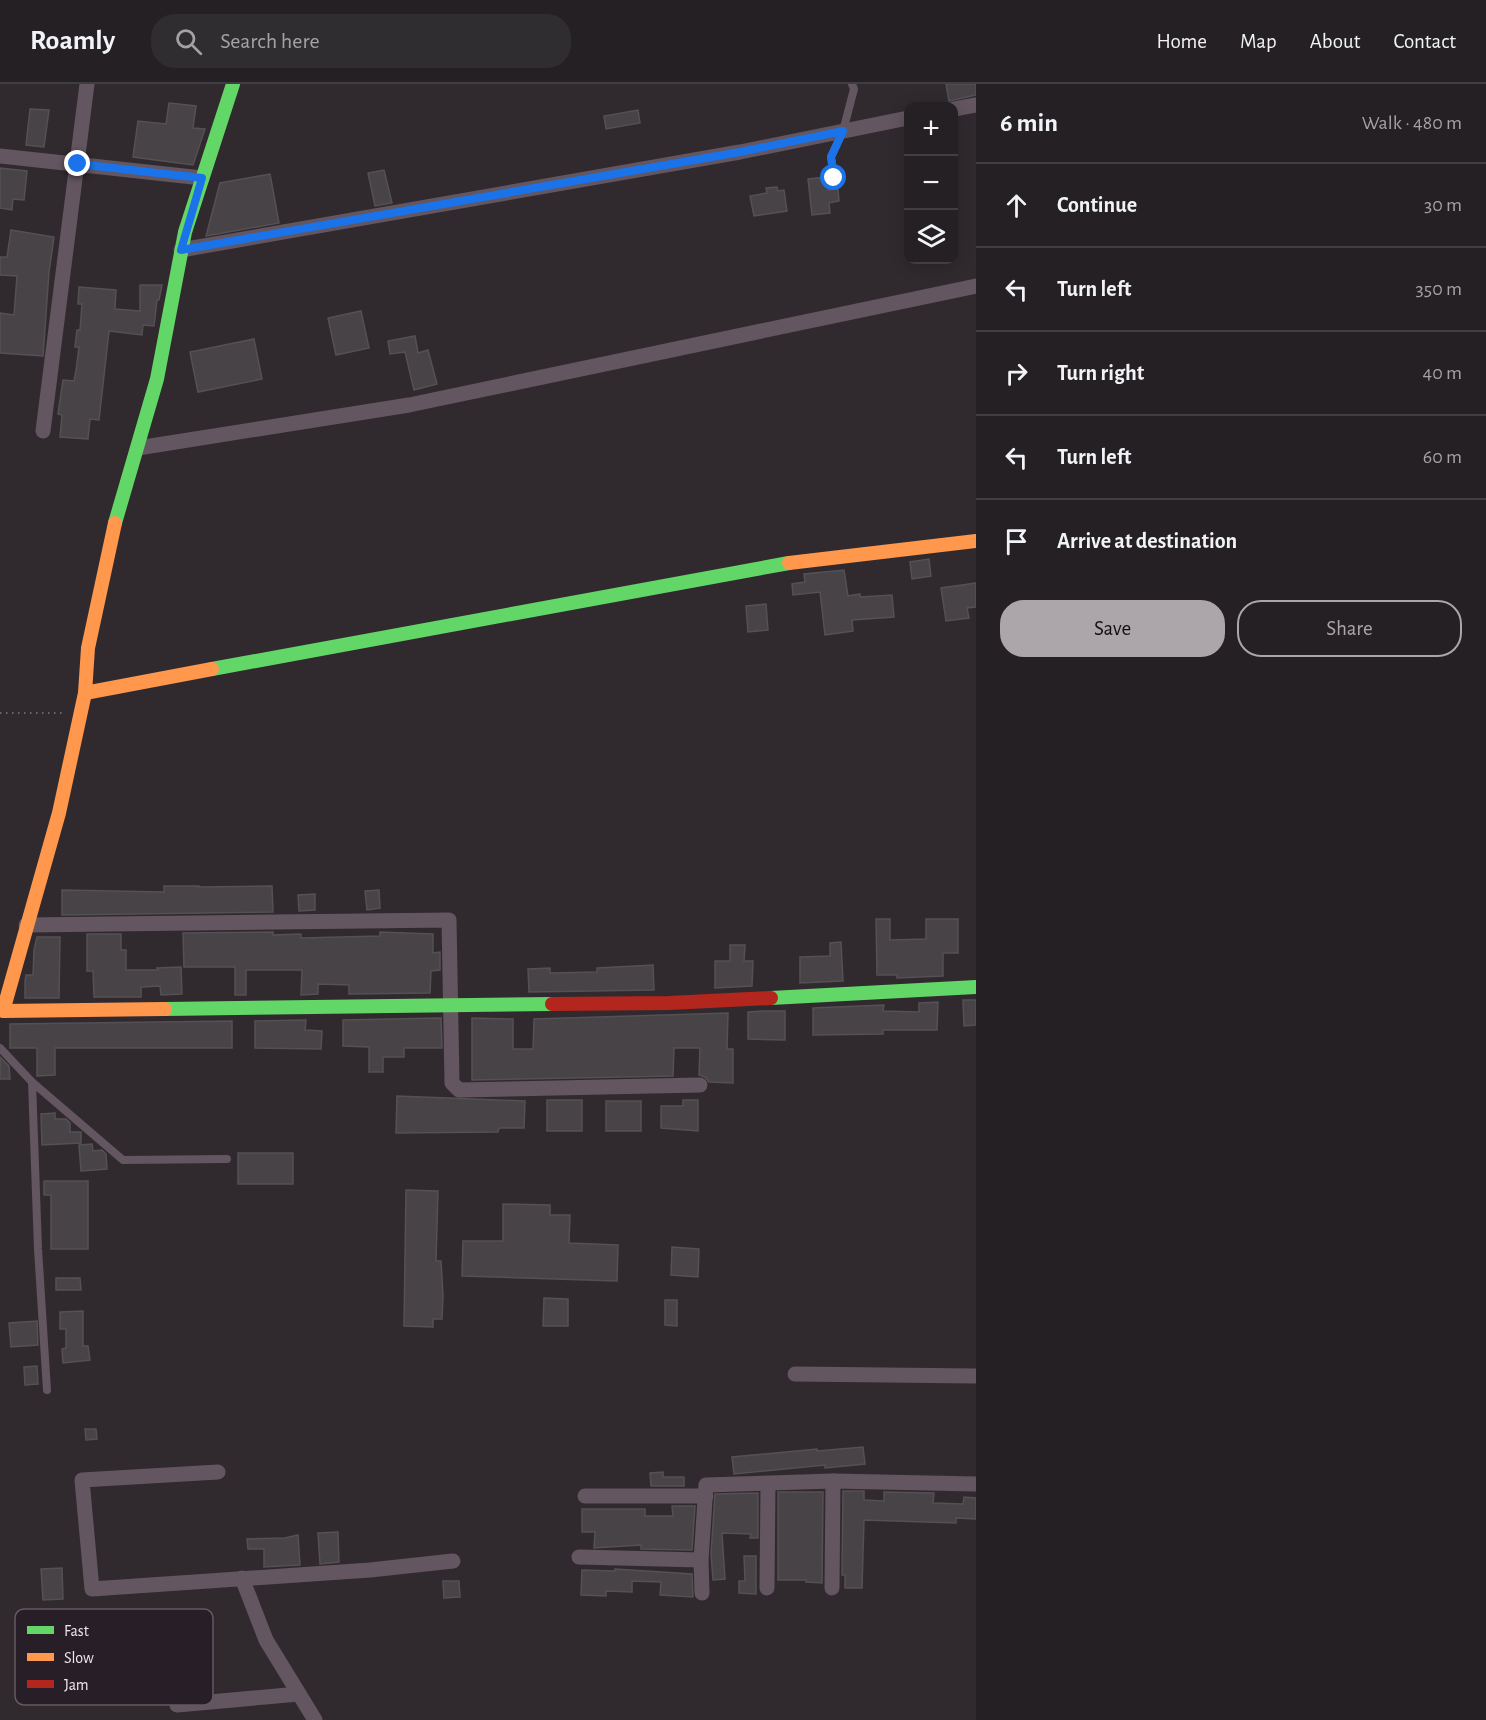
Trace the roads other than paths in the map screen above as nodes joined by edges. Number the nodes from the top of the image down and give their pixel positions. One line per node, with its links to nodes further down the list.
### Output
1 (87, 84): 9 (street)
2 (233, 84): 10 (street)
3 (852, 84): 7 (lane)
4 (976, 105): 5 (street)
5 (958, 108)
6 (904, 119): 7 (street)
7 (843, 131): 11 (lane); 12 (street)
8 (0, 156): 9 (street)
9 (78, 164): 10 (street); 14 (street)
10 (202, 178): 12 (street)
11 (834, 178)
12 (181, 250): 15 (street)
13 (976, 286): 15 (street)
14 (43, 431)
15 (138, 448): 17 (street)
16 (976, 541): 17 (street)
17 (85, 693): 18 (street)
18 (26, 926): 20 (street); 21 (street)
19 (976, 987): 20 (street)
20 (451, 1006): 21 (street); 24 (street)
21 (1, 1016)
22 (0, 1048): 23 (lane)
23 (32, 1082): 25 (lane); 28 (lane)
24 (700, 1084)
25 (227, 1159)
26 (795, 1374): 27 (street)
27 (976, 1376)
28 (47, 1390)
29 (218, 1472): 38 (street)
30 (833, 1481): 31 (street); 32 (street); 40 (street)
31 (768, 1484): 34 (street); 39 (street)
32 (976, 1484)
33 (585, 1496): 34 (street)
34 (705, 1496): 36 (street)
35 (579, 1557): 36 (street)
36 (701, 1560): 41 (street)
37 (453, 1561): 38 (street)
38 (242, 1578): 42 (street)
39 (766, 1588)
40 (832, 1588)
41 (702, 1593)
42 (299, 1694): 43 (street); 44 (street)
43 (213, 1702)
44 (315, 1720)

